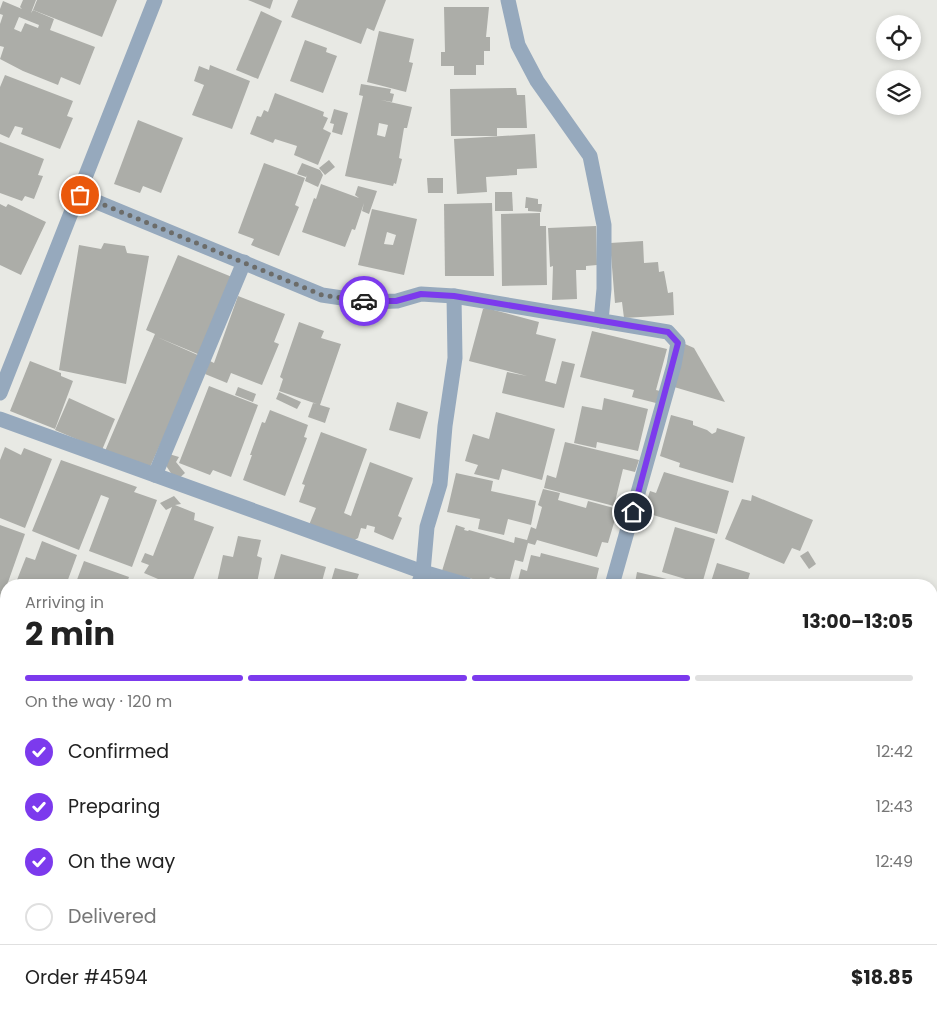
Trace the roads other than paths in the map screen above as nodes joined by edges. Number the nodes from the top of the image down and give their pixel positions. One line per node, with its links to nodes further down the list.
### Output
1 (155, 0): 3 (street)
2 (508, 0): 6 (street)
3 (80, 195): 4 (street); 7 (street)
4 (244, 262): 5 (street); 9 (street)
5 (454, 296): 6 (street); 10 (street)
6 (601, 321): 11 (street)
7 (0, 393)
8 (0, 419): 9 (street)
9 (154, 475): 10 (street)
10 (421, 578)
11 (614, 579)

